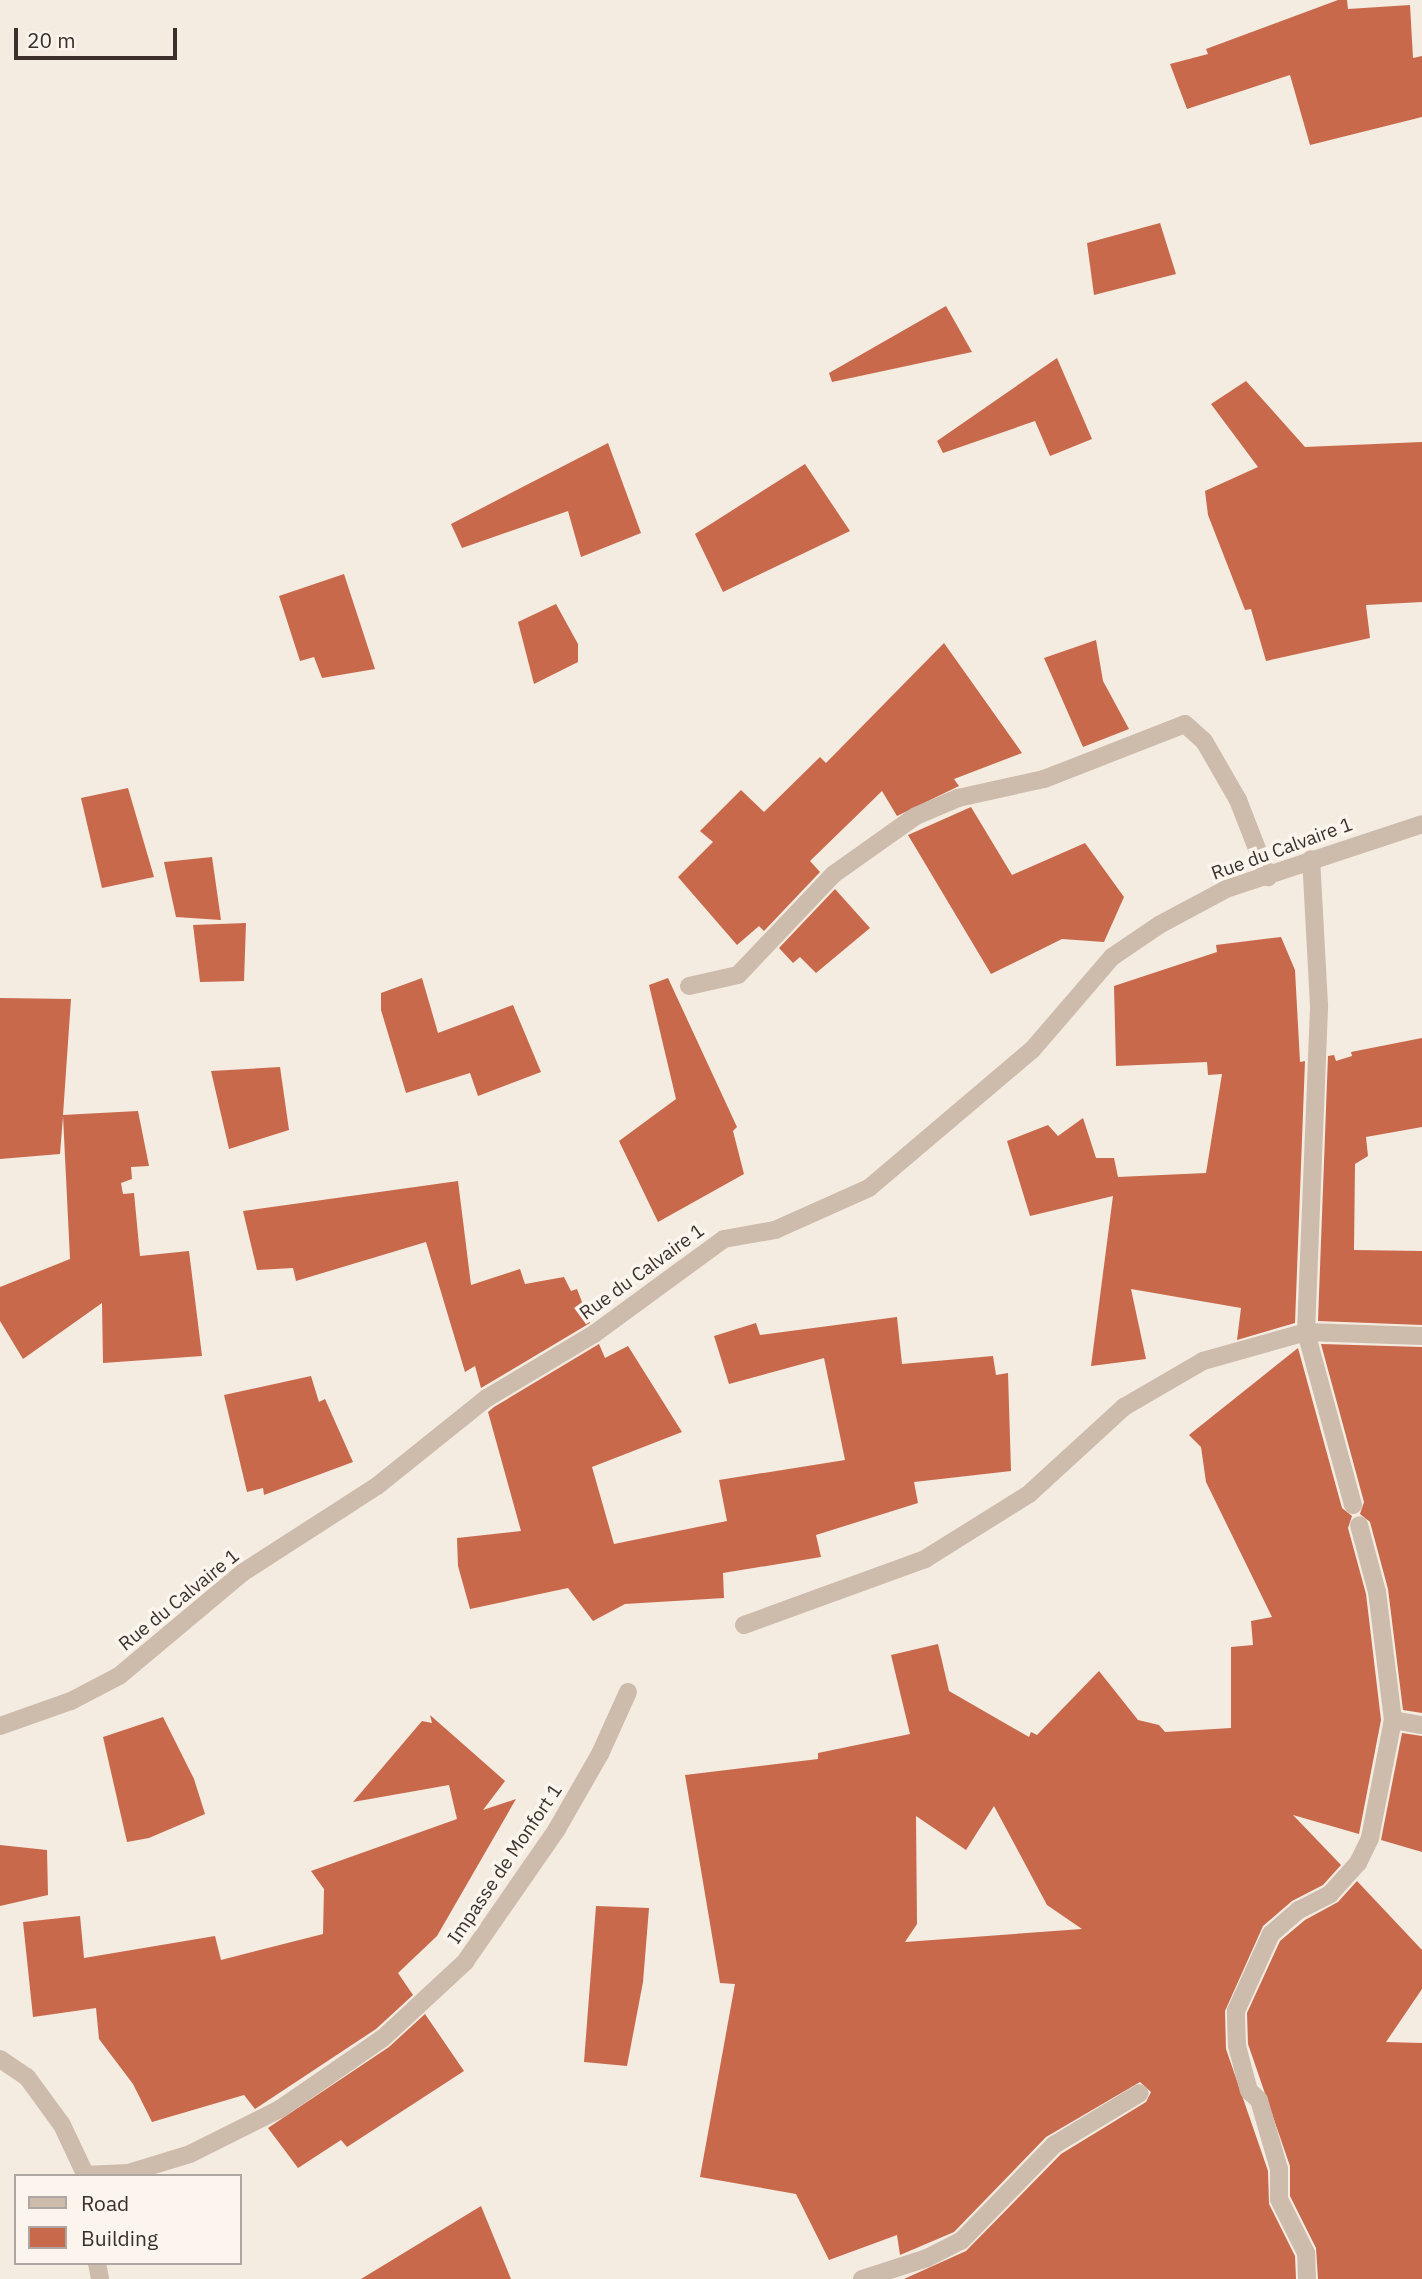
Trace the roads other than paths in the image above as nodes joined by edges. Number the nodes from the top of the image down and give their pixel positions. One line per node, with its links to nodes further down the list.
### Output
1 (1422, 824): 2 (street, Rue du Calvaire 1)
2 (1311, 859): 3 (street, Rue du Calvaire 1); 5 (street)
3 (1268, 877): 4 (street); 13 (street, Rue du Calvaire 1)
4 (689, 986)
5 (1306, 1332): 6 (street); 7 (street); 9 (street)
6 (1422, 1336)
7 (1353, 1505)
8 (1359, 1525): 11 (street)
9 (744, 1625)
10 (628, 1692): 17 (street, Impasse de Monfort 1)
11 (1394, 1720): 12 (street); 19 (street)
12 (1422, 1725)
13 (0, 1726)
14 (0, 2059): 16 (street)
15 (1140, 2093): 18 (street)
16 (85, 2174)
17 (106, 2174)
18 (862, 2279)
19 (1307, 2279)

